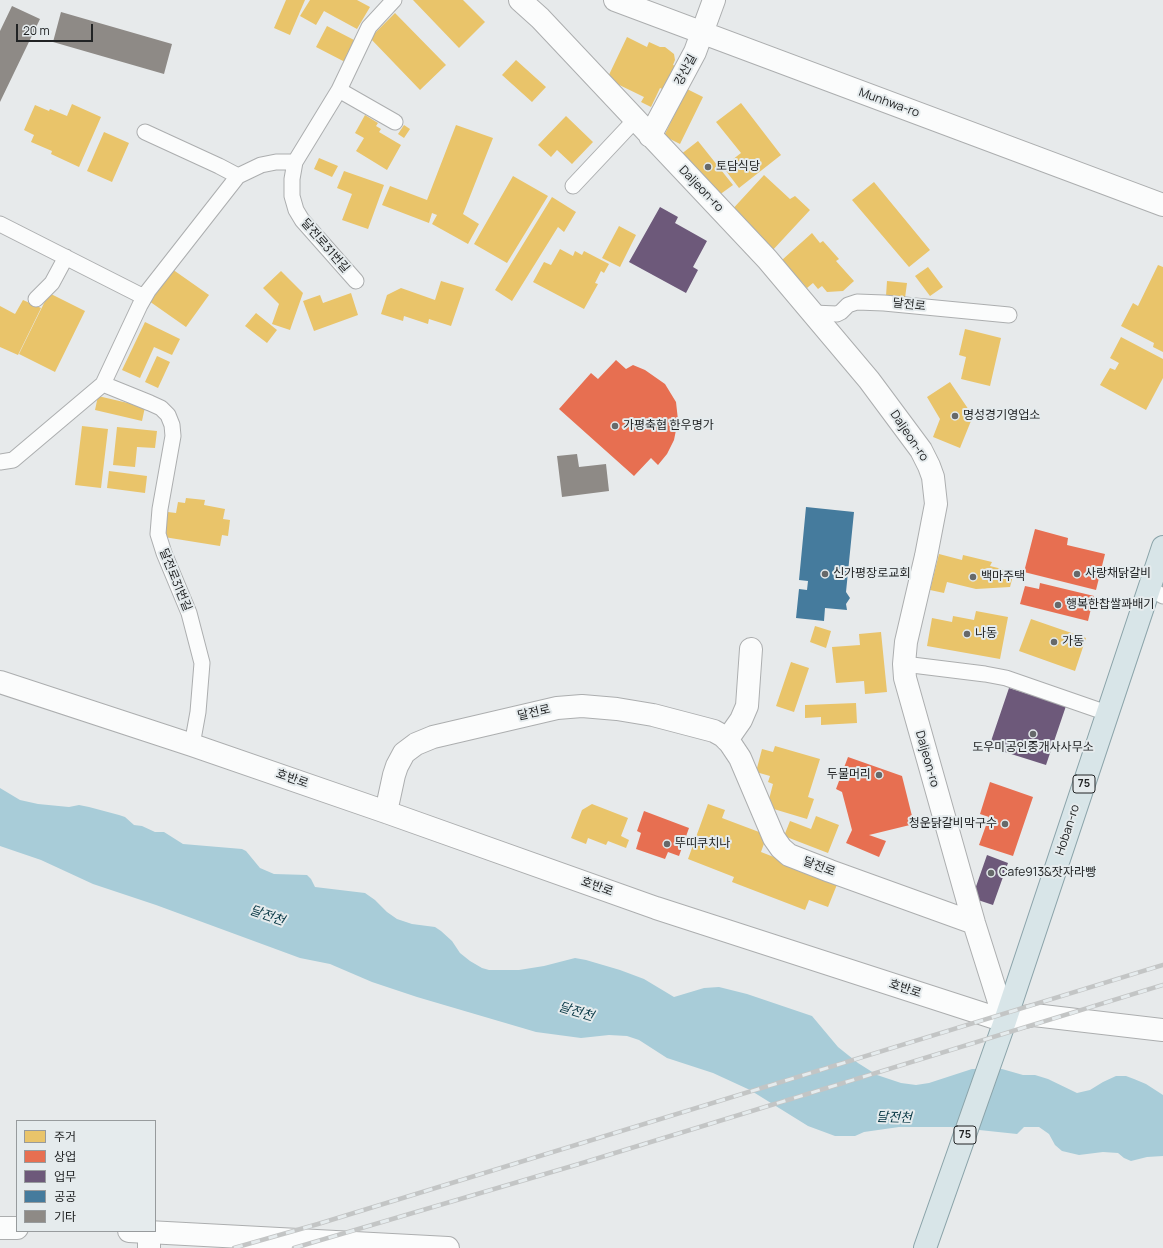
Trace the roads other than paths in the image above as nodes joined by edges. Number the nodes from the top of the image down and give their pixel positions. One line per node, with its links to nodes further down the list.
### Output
1 (394, 0): 6 (lane)
2 (520, 0): 7 (street, Daljeon-ro)
3 (615, 0): 5 (street, Munhwa-ro)
4 (714, 0): 5 (street, 강산길)
5 (702, 33): 10 (street, 강산길); 14 (street, Munhwa-ro)
6 (339, 90): 8 (lane); 11 (lane)
7 (635, 120): 10 (street, Daljeon-ro); 13 (lane)
8 (394, 122)
9 (145, 132): 12 (lane)
10 (650, 136): 20 (street, Daljeon-ro)
11 (295, 162): 12 (lane); 17 (lane, 달전로31번길)
12 (238, 176): 18 (lane)
13 (573, 186)
14 (1163, 205)
15 (0, 224): 16 (lane)
16 (66, 257): 18 (lane); 19 (lane)
17 (356, 281)
18 (144, 297): 22 (lane)
19 (36, 299)
20 (813, 313): 21 (lane, 달전로); 27 (street, Daljeon-ro)
21 (1009, 315)
22 (103, 384): 23 (lane); 31 (lane, 달전로31번길)
23 (0, 462)
24 (1163, 547): 25 (main road, Hoban-ro / 75)
25 (1156, 592): 29 (main road, Hoban-ro / 75)
26 (751, 649): 30 (street)
27 (904, 664): 29 (lane); 33 (street, Daljeon-ro)
28 (0, 682): 31 (street)
29 (1107, 713): 34 (main road, Hoban-ro / 75)
30 (727, 740): 32 (street, 달전로); 33 (street, 달전로)
31 (192, 745): 32 (street, 호반로)
32 (386, 812): 34 (street, 호반로)
33 (974, 923): 34 (street, Daljeon-ro)
34 (1005, 1021): 35 (street); 40 (main road, 75)
35 (1163, 1030)
36 (0, 1228): 37 (street)
37 (16, 1228)
38 (142, 1237): 39 (street)
39 (448, 1248)
40 (925, 1248)

